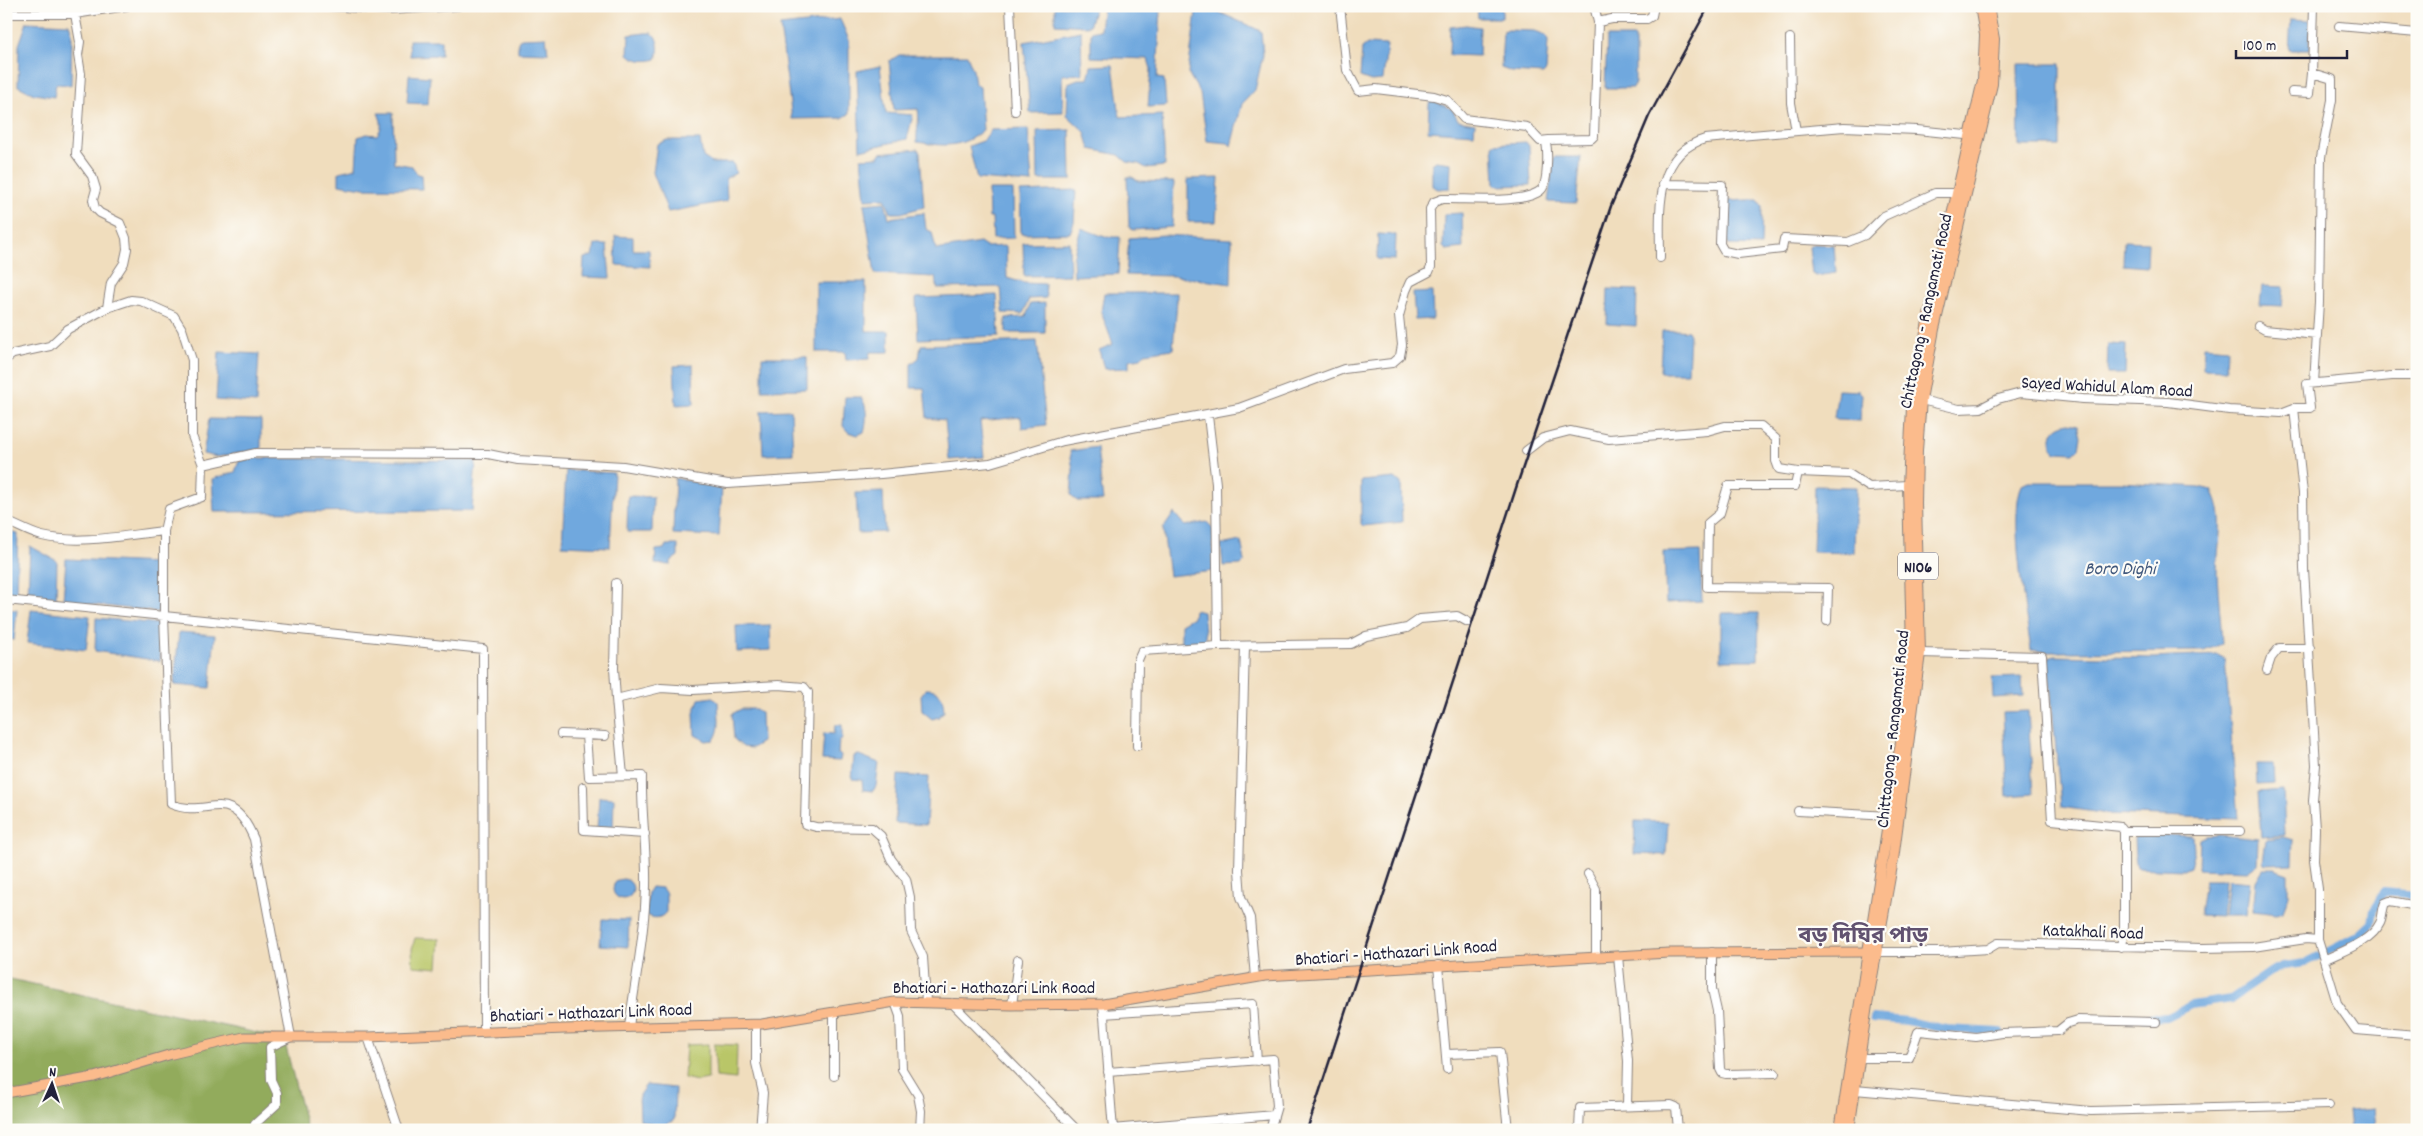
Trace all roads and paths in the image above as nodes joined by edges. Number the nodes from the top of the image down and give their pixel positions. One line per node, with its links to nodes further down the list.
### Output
1 (127, 6): 12 (street)
2 (328, 6): 3 (street)
3 (458, 6)
4 (1010, 6): 20 (street)
5 (1340, 6): 23 (street)
6 (1594, 6): 13 (street)
7 (1654, 6): 13 (street)
8 (1980, 6): 17 (highway, Chittagong - Rangamati Road / N106)
9 (1988, 6): 17 (highway, Chittagong - Rangamati Road / N106)
10 (2314, 6): 18 (street)
11 (6, 14): 12 (street)
12 (75, 14): 27 (street)
13 (1598, 22): 23 (street)
14 (2339, 26): 15 (street)
15 (2417, 33)
16 (1790, 38): 21 (street)
17 (1990, 47): 22 (highway, Chittagong - Rangamati Road / N106)
18 (2312, 73): 19 (street); 29 (street)
19 (2292, 92)
20 (1015, 111)
21 (1796, 132): 22 (street); 24 (street)
22 (1975, 136): 25 (highway, Chittagong - Rangamati Road / N106); 33 (highway, Chittagong - Rangamati Road / N106)
23 (1546, 142): 35 (street)
24 (1664, 184): 25 (street); 26 (street)
25 (1956, 193): 39 (highway, Chittagong - Rangamati Road / N106)
26 (1660, 258)
27 (107, 308): 30 (street); 37 (street)
28 (2258, 326): 29 (street)
29 (2317, 335): 32 (street)
30 (6, 359)
31 (2417, 376): 32 (street)
32 (2314, 383): 34 (street)
33 (1921, 400): 34 (street, Sayed Wahidul Alam Road); 50 (highway, Chittagong - Rangamati Road / N106)
34 (2294, 408): 49 (street)
35 (1208, 416): 37 (street); 47 (street)
36 (1526, 451): 38 (street)
37 (203, 465): 41 (street)
38 (1798, 472): 39 (street); 45 (street)
39 (1908, 485): 60 (highway, Chittagong - Rangamati Road / N106)
40 (6, 521): 41 (street)
41 (164, 531): 44 (street)
42 (616, 583): 52 (street)
43 (6, 600): 44 (street)
44 (164, 616): 86 (street); 88 (street)
45 (1827, 621)
46 (1468, 622): 48 (street)
47 (1218, 646): 48 (street); 56 (street)
48 (1245, 646): 75 (street)
49 (2310, 648): 51 (street); 66 (street)
50 (1920, 653): 61 (street); 69 (highway, Chittagong - Rangamati Road / N106)
51 (2267, 670)
52 (616, 699): 57 (street); 77 (street)
53 (561, 734): 54 (street)
54 (586, 735): 55 (street); 57 (street)
55 (605, 736)
56 (1136, 746)
57 (623, 776): 63 (street)
58 (583, 787): 63 (street)
59 (1798, 811): 60 (street)
60 (1889, 816): 69 (highway, Chittagong - Rangamati Road / N106)
61 (2124, 831): 62 (street); 67 (street)
62 (2240, 831)
63 (645, 834): 85 (street)
64 (1588, 874): 71 (street)
65 (2417, 906): 73 (street)
66 (2318, 940): 67 (street, Katakhali Road); 73 (street)
67 (2121, 947): 69 (street, Katakhali Road)
68 (1712, 952): 69 (main road, Bhatiari - Hathazari Link Road); 70 (main road, Bhatiari - Hathazari Link Road); 95 (street)
69 (1873, 952): 91 (highway, Chittagong - Rangamati Road / N106)
70 (1618, 956): 71 (main road, Bhatiari - Hathazari Link Road); 99 (street)
71 (1596, 957): 74 (main road, Bhatiari - Hathazari Link Road)
72 (1018, 960): 80 (street)
73 (2324, 960): 87 (street)
74 (1438, 965): 75 (main road, Bhatiari - Hathazari Link Road); 90 (street)
75 (1255, 978): 79 (main road, Bhatiari - Hathazari Link Road)
76 (895, 1002): 77 (main road, Bhatiari - Hathazari Link Road); 81 (main road, Bhatiari - Hathazari Link Road); 106 (street)
77 (926, 1002): 78 (main road, Bhatiari - Hathazari Link Road)
78 (952, 1003): 80 (main road, Bhatiari - Hathazari Link Road); 107 (street)
79 (1103, 1004): 80 (main road, Bhatiari - Hathazari Link Road); 82 (street)
80 (1012, 1006)
81 (834, 1012): 84 (main road, Bhatiari - Hathazari Link Road); 96 (street)
82 (1103, 1014): 92 (street); 94 (street)
83 (2156, 1022): 91 (street)
84 (756, 1024): 85 (main road, Bhatiari - Hathazari Link Road); 105 (street)
85 (629, 1027): 86 (main road, Bhatiari - Hathazari Link Road)
86 (484, 1032): 89 (main road, Bhatiari - Hathazari Link Road)
87 (2417, 1034)
88 (291, 1037): 89 (main road, Bhatiari - Hathazari Link Road); 98 (main road, Bhatiari - Hathazari Link Road); 102 (street)
89 (368, 1037): 104 (street)
90 (1446, 1054): 93 (street); 109 (street)
91 (1856, 1058): 97 (highway, Chittagong - Rangamati Road / N106); 112 (highway, Chittagong - Rangamati Road / N106)
92 (1257, 1060): 94 (street); 101 (street)
93 (1447, 1069)
94 (1108, 1072): 103 (street)
95 (1775, 1072)
96 (834, 1076)
97 (1855, 1090): 100 (street); 113 (highway, Chittagong - Rangamati Road / N106)
98 (6, 1093)
99 (1627, 1105): 110 (street); 111 (street)
100 (2329, 1105)
101 (1274, 1115): 103 (street); 108 (street)
102 (254, 1124)
103 (1112, 1129)
104 (400, 1130)
105 (760, 1130)
106 (920, 1130)
107 (1077, 1130)
108 (1270, 1130)
109 (1508, 1130)
110 (1579, 1130)
111 (1678, 1130)
112 (1840, 1130)
113 (1849, 1130)

